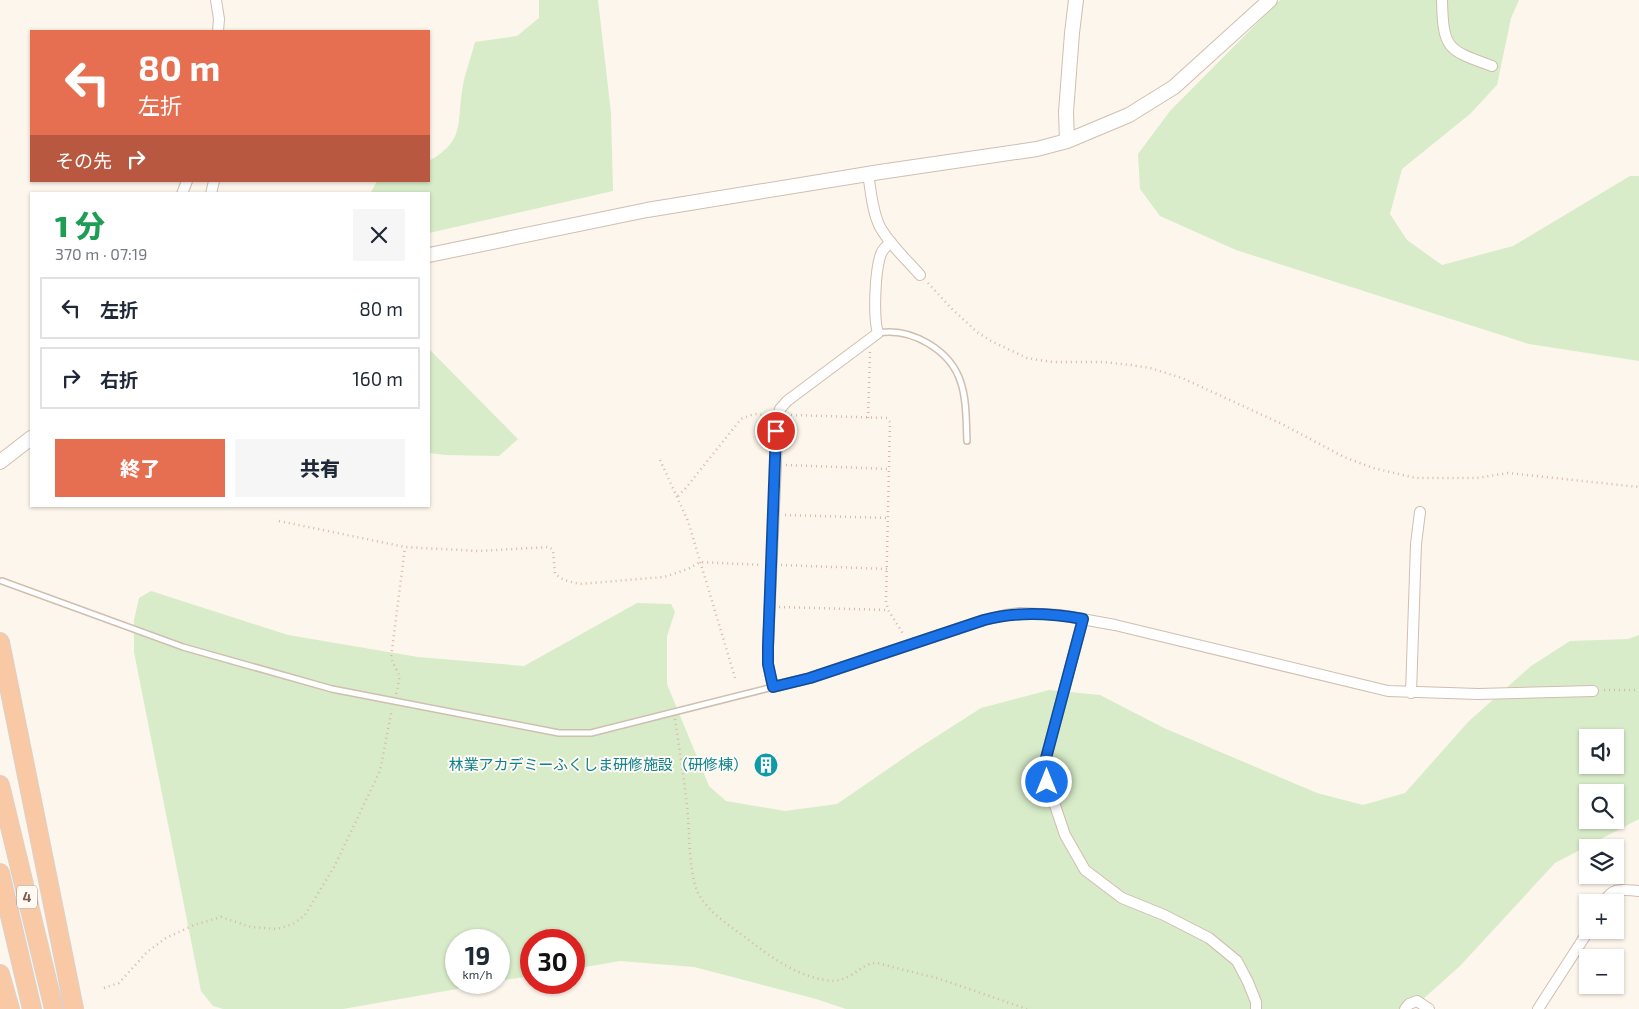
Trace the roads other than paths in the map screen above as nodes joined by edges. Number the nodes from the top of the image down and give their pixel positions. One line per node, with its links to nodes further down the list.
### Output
1 (216, 0): 5 (street)
2 (1076, 0): 7 (street)
3 (1270, 0): 7 (street)
4 (1442, 0): 6 (street)
5 (218, 30)
6 (1492, 66)
7 (1067, 141): 8 (street)
8 (868, 174): 9 (street); 10 (street)
9 (891, 242): 11 (street); 12 (street)
10 (430, 256)
11 (920, 275)
12 (874, 336): 14 (lane); 20 (street)
13 (30, 439): 15 (street)
14 (967, 441)
15 (0, 462)
16 (1420, 512): 22 (street)
17 (2, 581): 20 (lane)
18 (1083, 619): 20 (street); 22 (street); 33 (street)
19 (0, 642): 32 (highway)
20 (773, 687)
21 (1593, 691): 22 (street)
22 (1411, 693)
23 (0, 786): 31 (highway, 4)
24 (0, 872): 30 (highway, 4)
25 (1639, 891): 26 (street)
26 (1609, 894)
27 (1582, 939): 36 (street)
28 (0, 974): 29 (highway)
29 (10, 1009)
30 (32, 1009)
31 (54, 1009)
32 (74, 1009)
33 (1256, 1009)
34 (1405, 1009): 35 (street)
35 (1429, 1009)
36 (1538, 1009)

